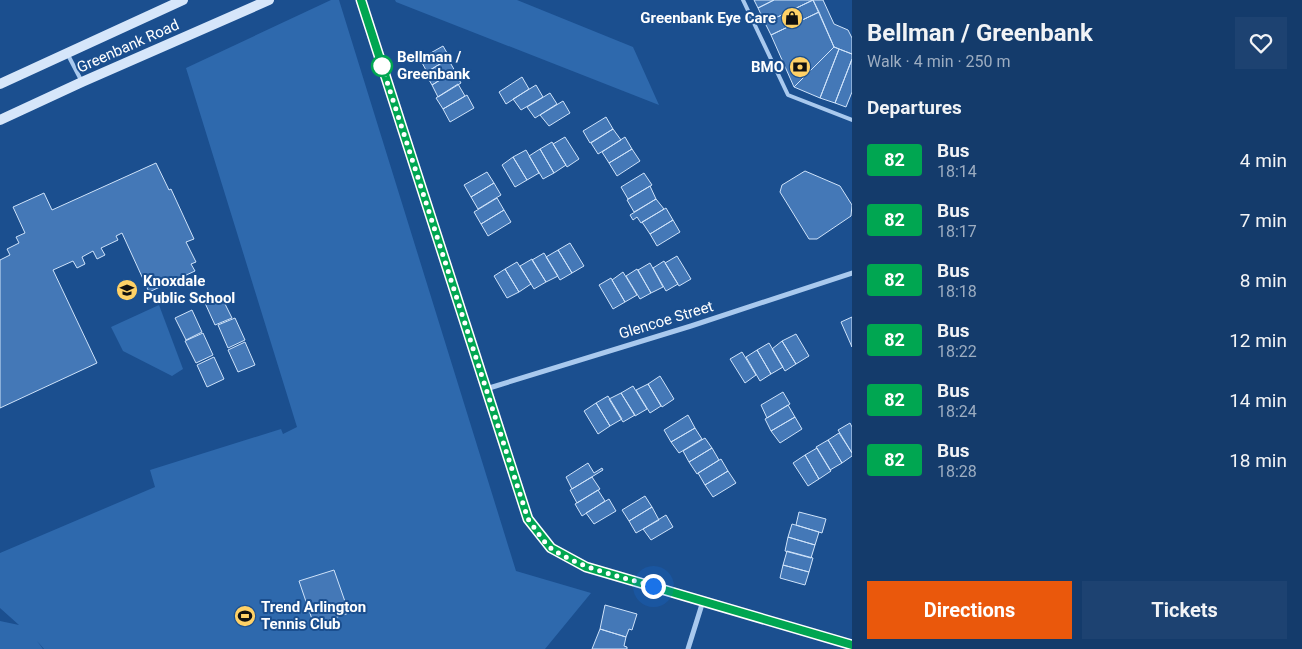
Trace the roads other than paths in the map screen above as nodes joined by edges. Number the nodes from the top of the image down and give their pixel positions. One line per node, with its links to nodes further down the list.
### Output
1 (183, 0): 5 (main road, Greenbank Road)
2 (268, 0): 6 (main road, Greenbank Road)
3 (361, 0): 11 (street)
4 (743, 0): 9 (lane)
5 (67, 53): 6 (lane); 7 (main road, Greenbank Road)
6 (82, 82): 8 (main road, Greenbank Road)
7 (0, 84)
8 (0, 120)
9 (852, 120)
10 (852, 273): 11 (street, Glencoe Street)
11 (486, 389): 12 (street)
12 (703, 601): 13 (street); 14 (street)
13 (852, 645)
14 (688, 649)

